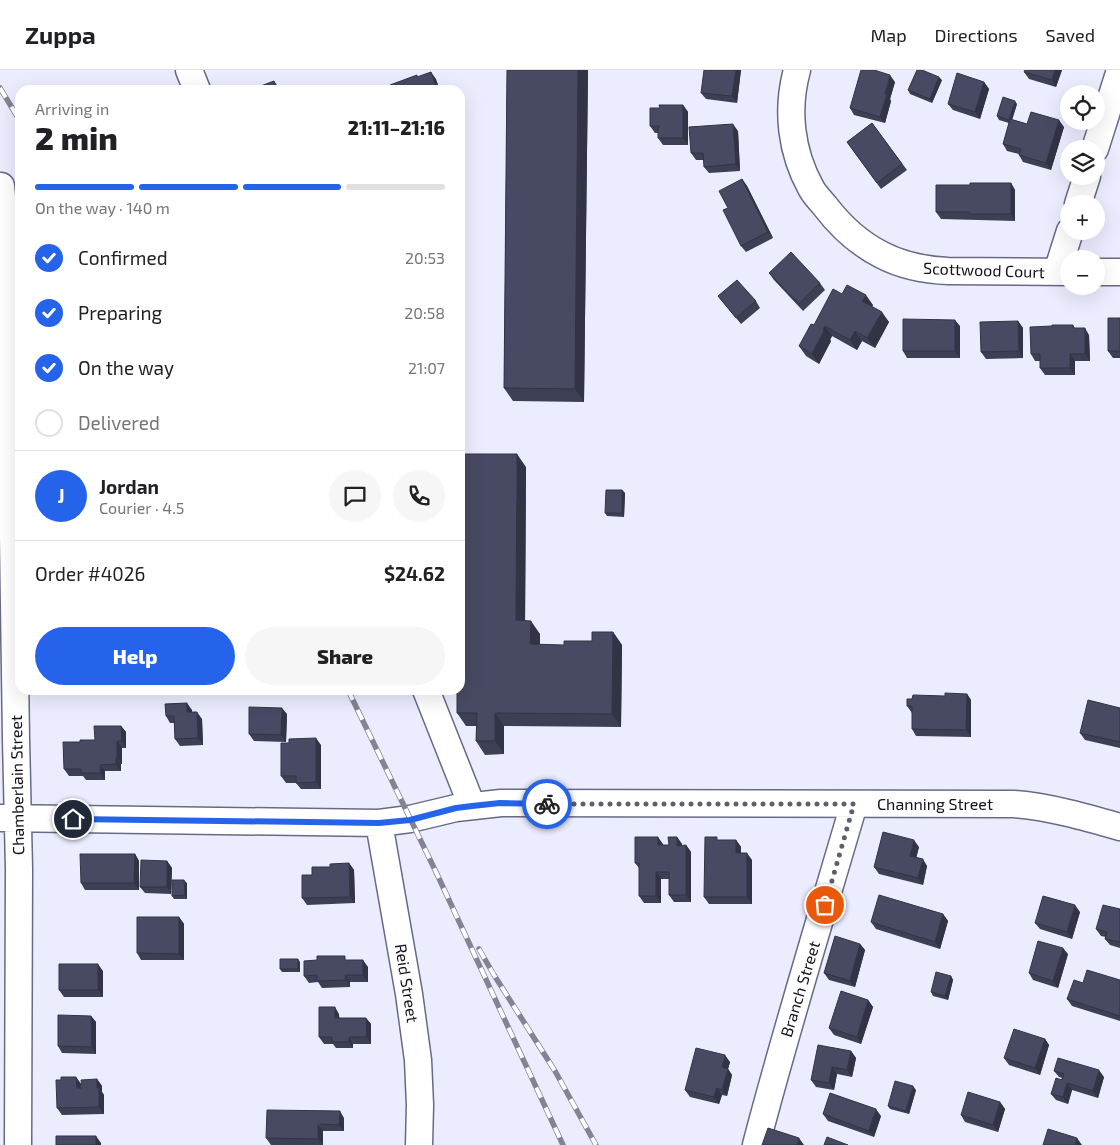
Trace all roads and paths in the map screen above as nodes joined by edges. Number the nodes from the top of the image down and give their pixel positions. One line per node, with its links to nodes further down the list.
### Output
1 (189, 70): 4 (street)
2 (797, 70): 7 (street, Scottwood Court)
3 (1120, 70): 5 (street)
4 (195, 85)
5 (1098, 140)
6 (1, 186): 10 (street, Chamberlain Street)
7 (1060, 272)
8 (1105, 272): 9 (street)
9 (1120, 272)
10 (15, 672)
11 (15, 695): 15 (street, Chamberlain Street)
12 (428, 695): 14 (street)
13 (854, 804): 14 (street, Channing Street); 17 (street, Channing Street); 20 (street, Branch Street)
14 (472, 806): 16 (street, Channing Street)
15 (9, 818): 16 (street, Channing Street); 18 (street, Chamberlain Street)
16 (379, 823): 19 (street, Reid Street)
17 (1120, 827)
18 (18, 1145)
19 (419, 1145)
20 (756, 1145)

